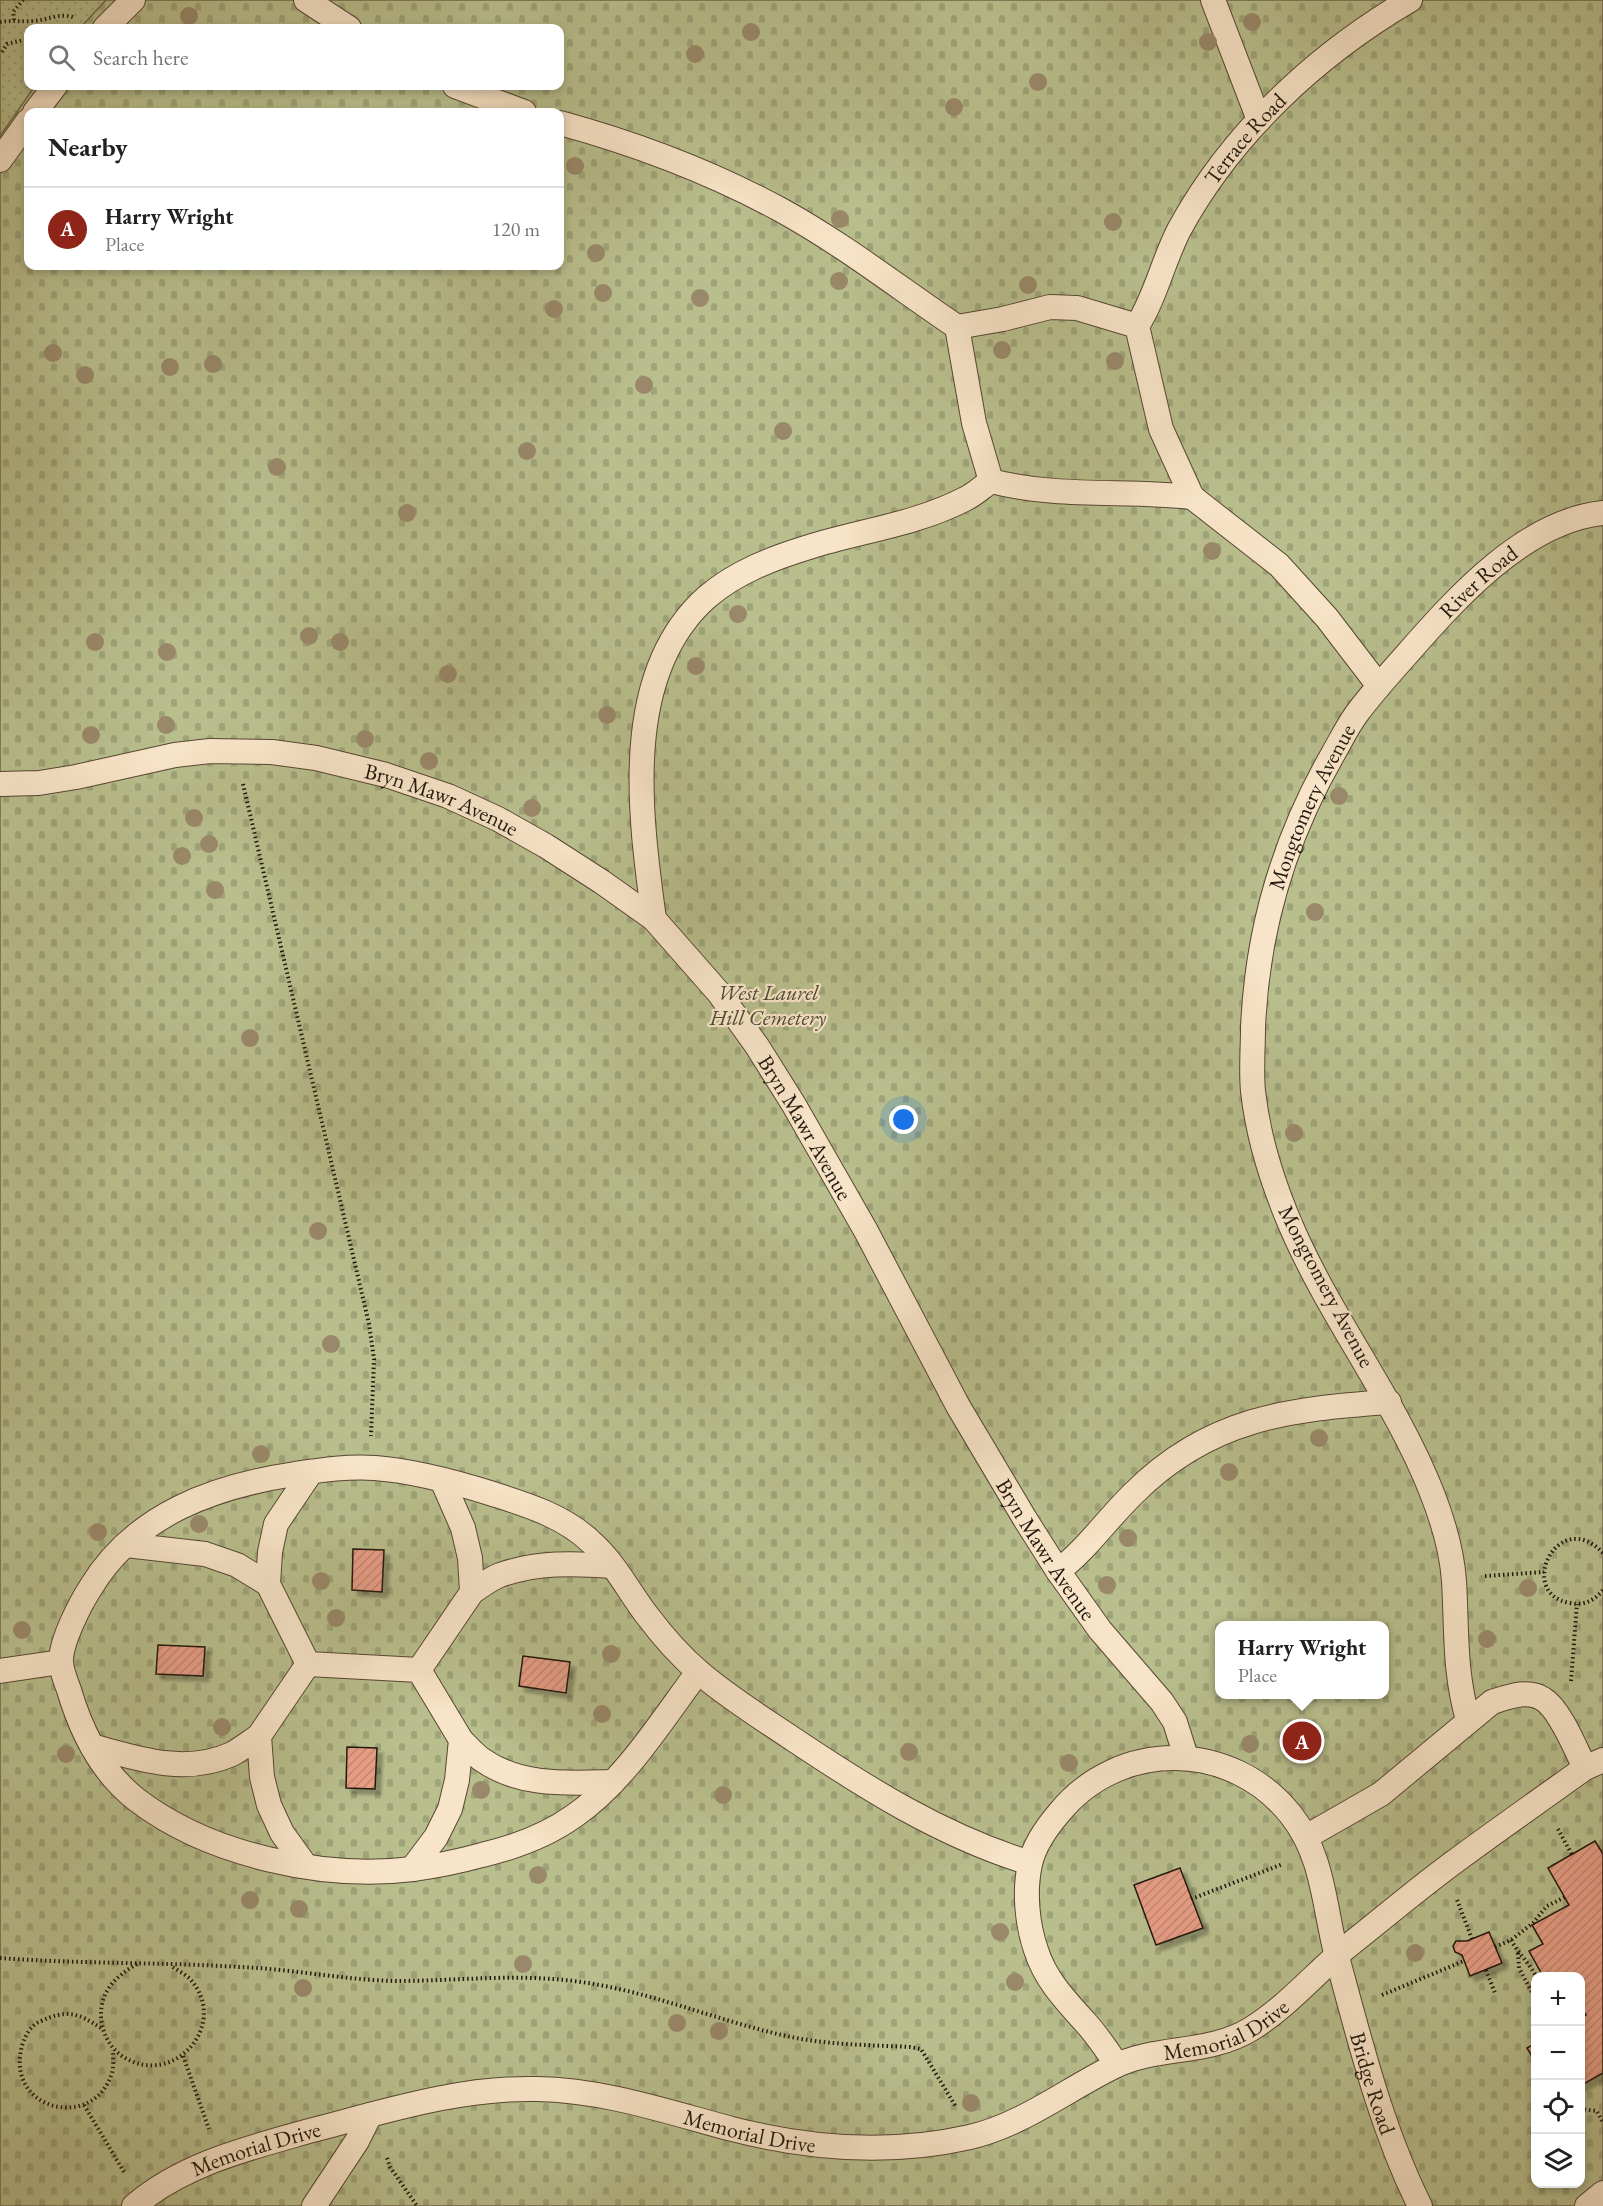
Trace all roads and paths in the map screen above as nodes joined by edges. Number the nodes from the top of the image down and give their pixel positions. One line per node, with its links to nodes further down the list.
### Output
1 (23, 0): 7 (path)
2 (133, 0): 9 (lane)
3 (306, 0): 10 (lane)
4 (1212, 0): 17 (lane)
5 (1410, 0): 17 (lane, Terrace Road)
6 (80, 19): 7 (path)
7 (14, 20): 8 (path)
8 (0, 22)
9 (109, 24)
10 (343, 24)
11 (24, 40): 12 (path)
12 (2, 52)
13 (52, 90): 15 (lane)
14 (466, 90): 16 (lane)
15 (38, 108)
16 (513, 108)
17 (1259, 120): 21 (lane, Terrace Road)
18 (564, 124): 22 (lane)
19 (24, 127): 20 (lane)
20 (0, 160)
21 (1137, 326): 22 (lane); 24 (lane)
22 (957, 327): 23 (lane)
23 (991, 481): 24 (lane); 29 (lane)
24 (1192, 497): 26 (lane)
25 (1603, 513): 26 (lane, River Road)
26 (1379, 686): 30 (lane, Mongtomery Avenue)
27 (239, 750): 28 (lane, Bryn Mawr Avenue); 29 (lane, Bryn Mawr Avenue); 31 (path)
28 (0, 784)
29 (654, 919): 37 (lane, Bryn Mawr Avenue)
30 (1389, 1402): 37 (lane); 39 (lane, Mongtomery Avenue)
31 (370, 1468): 32 (lane); 33 (lane)
32 (311, 1472): 34 (lane); 40 (lane)
33 (442, 1480): 36 (lane); 42 (lane)
34 (126, 1545): 40 (lane); 44 (lane)
35 (1603, 1553): 38 (path)
36 (612, 1566): 42 (lane); 48 (lane)
37 (1058, 1571): 54 (lane, Bryn Mawr Avenue)
38 (1544, 1572): 39 (path); 43 (path)
39 (1454, 1578): 50 (lane, Mongtomery Avenue)
40 (268, 1584): 45 (lane)
41 (1603, 1590): 43 (path)
42 (472, 1592): 46 (lane)
43 (1577, 1604): 49 (path)
44 (61, 1662): 47 (lane); 53 (lane)
45 (308, 1664): 46 (lane); 51 (lane)
46 (419, 1670): 52 (lane)
47 (0, 1671)
48 (698, 1672): 56 (lane); 58 (lane)
49 (1557, 1715): 50 (lane); 55 (lane)
50 (1468, 1720): 57 (lane)
51 (259, 1736): 53 (lane); 59 (lane)
52 (461, 1740): 56 (lane); 60 (lane)
53 (92, 1746): 59 (lane)
54 (1186, 1757): 57 (lane); 58 (lane)
55 (1594, 1764): 61 (lane, Memorial Drive)
56 (613, 1782): 60 (lane)
57 (1309, 1845): 63 (path); 68 (lane, Bridge Road)
58 (1030, 1863): 81 (lane)
59 (305, 1865): 60 (lane)
60 (412, 1869)
61 (1445, 1869): 64 (path); 68 (lane, Memorial Drive)
62 (1565, 1897): 65 (path)
63 (1191, 1899)
64 (1472, 1939)
65 (1511, 1940): 66 (path); 67 (path)
66 (1495, 1947)
67 (1518, 1953): 74 (path); 75 (path)
68 (1337, 1955): 77 (lane, Bridge Road); 81 (lane, Memorial Drive)
69 (0, 1958): 71 (path)
70 (1464, 1961): 77 (path)
71 (138, 1964): 72 (path); 78 (path)
72 (170, 1965): 80 (path); 86 (path)
73 (1486, 1970): 76 (path)
74 (1534, 1972)
75 (1531, 1991)
76 (1496, 1993)
77 (1352, 2007): 92 (lane, Bridge Road)
78 (102, 2028): 79 (path); 82 (path)
79 (113, 2050): 80 (path); 82 (path)
80 (183, 2056): 87 (path)
81 (1117, 2065): 86 (lane, Memorial Drive)
82 (84, 2105): 89 (path)
83 (1585, 2110): 85 (path)
84 (370, 2115): 86 (lane, Memorial Drive); 87 (lane, Memorial Drive); 90 (lane); 91 (path)
85 (1603, 2123)
86 (973, 2136)
87 (219, 2157): 89 (lane, Memorial Drive)
88 (1603, 2193): 93 (lane)
89 (138, 2203)
90 (314, 2206)
91 (417, 2206)
92 (1420, 2206)
93 (1587, 2206)

